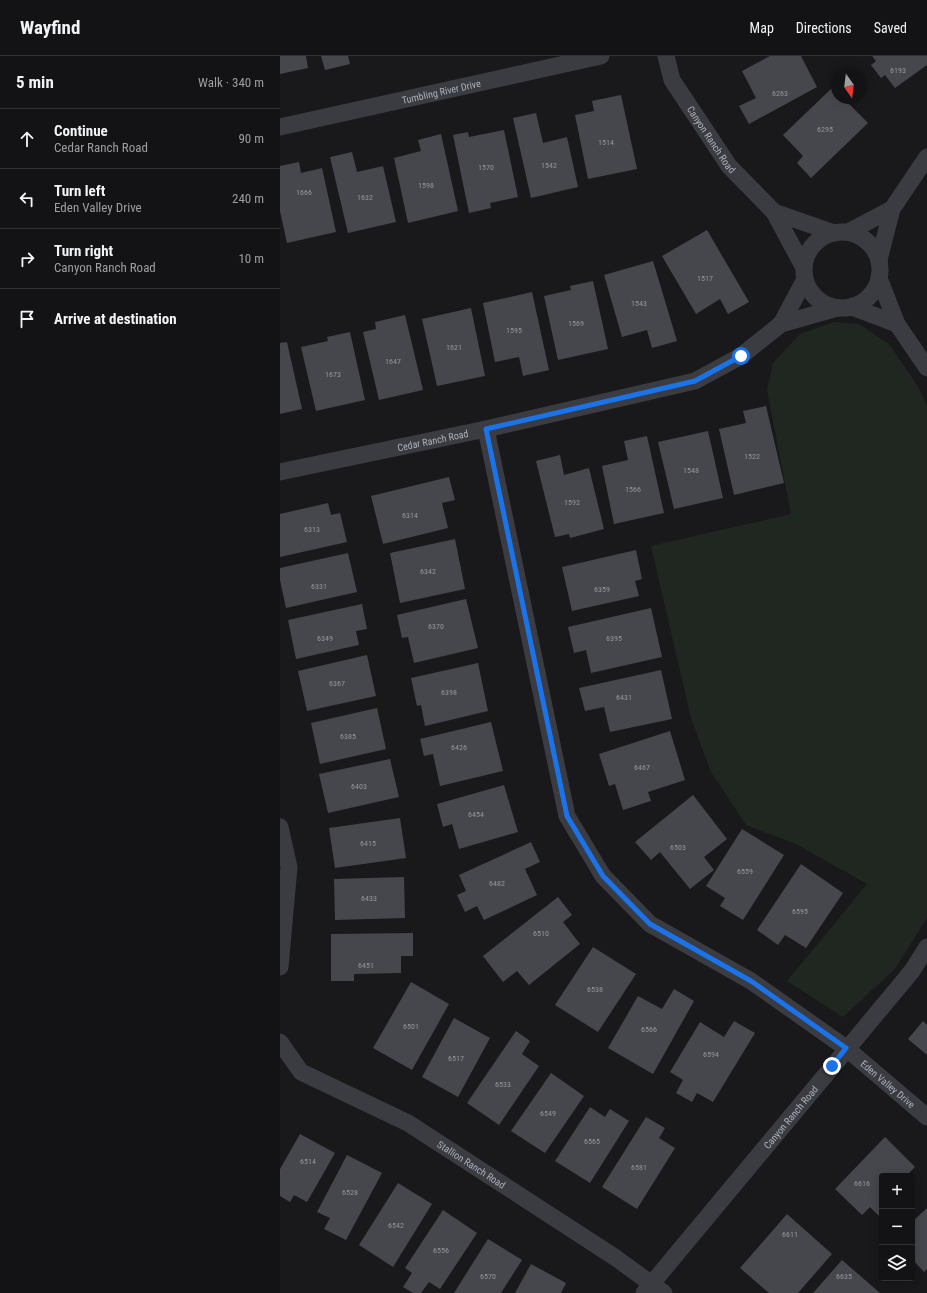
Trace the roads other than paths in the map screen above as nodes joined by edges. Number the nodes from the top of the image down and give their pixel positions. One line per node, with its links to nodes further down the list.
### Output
1 (602, 56): 3 (street, Tumbling River Drive)
2 (666, 56): 6 (street, Canyon Ranch Road)
3 (280, 127)
4 (927, 157): 5 (street)
5 (892, 209): 7 (street); 8 (street)
6 (774, 212): 7 (street, Canyon Ranch Road); 9 (street, Canyon Ranch Road)
7 (841, 233): 8 (street); 9 (street)
8 (879, 260): 10 (street)
9 (805, 273): 11 (street); 12 (street, Cedar Ranch Road)
10 (879, 278): 11 (street); 13 (street)
11 (845, 307): 12 (street, Cedar Ranch Road); 13 (street)
12 (781, 324): 15 (street, Cedar Ranch Road)
13 (897, 324): 14 (street)
14 (927, 368)
15 (486, 429): 16 (street, Cedar Ranch Road); 21 (street, Eden Valley Drive)
16 (280, 472)
17 (280, 827): 19 (street)
18 (927, 948): 21 (street, Canyon Ranch Road)
19 (280, 967)
20 (280, 1042): 23 (street, Stallion Ranch Road)
21 (846, 1048): 22 (street, Eden Valley Drive); 23 (street, Canyon Ranch Road)
22 (927, 1117)
23 (652, 1291)

